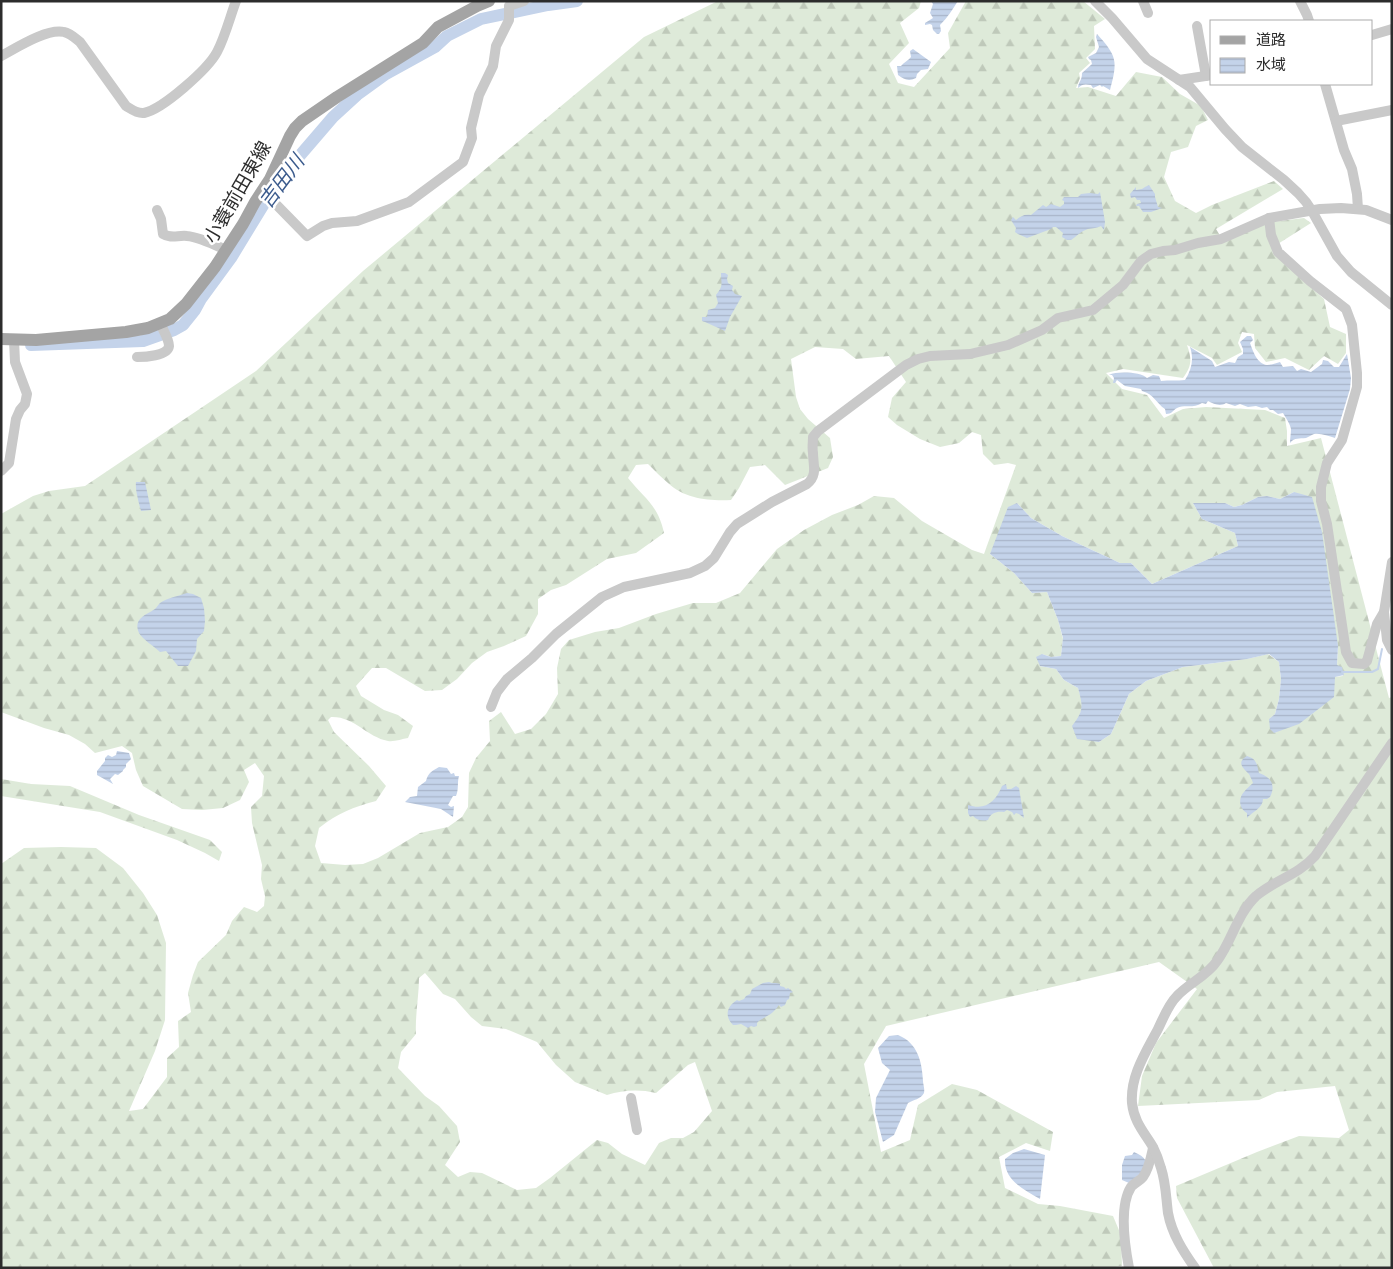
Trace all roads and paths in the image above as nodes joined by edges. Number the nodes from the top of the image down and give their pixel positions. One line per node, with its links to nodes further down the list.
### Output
1 (236, 1): 12 (street)
2 (524, 1): 18 (street)
3 (1143, 1): 7 (street)
4 (1300, 1): 8 (street)
5 (1096, 2): 14 (street)
6 (480, 3): 18 (main road, 小蓑前田東線)
7 (1148, 13)
8 (1309, 20)
9 (1197, 26): 13 (street)
10 (1392, 29): 11 (street)
11 (1373, 35)
12 (1, 56)
13 (1209, 76): 14 (street)
14 (1179, 80): 21 (street)
15 (1324, 85): 17 (street)
16 (1392, 110): 17 (street)
17 (1336, 121): 19 (street)
18 (263, 192): 24 (main road, 小蓑前田東線)
19 (1358, 209): 21 (street); 23 (street)
20 (157, 210): 24 (street)
21 (1312, 211): 22 (street); 25 (street)
22 (1269, 218): 33 (street); 35 (street)
23 (1392, 220)
24 (226, 250): 26 (main road, 小蓑前田東線)
25 (1392, 306)
26 (161, 326): 27 (main road, 小蓑前田東線); 28 (street)
27 (11, 342): 29 (street)
28 (137, 357)
29 (11, 450): 30 (street); 31 (street)
30 (1, 457)
31 (1, 470)
32 (1392, 562): 33 (street)
33 (1384, 612): 34 (street)
34 (1392, 650)
35 (491, 707)
36 (1392, 743): 39 (street)
37 (631, 1098): 38 (street)
38 (637, 1130)
39 (1153, 1148): 40 (street); 41 (street)
40 (1130, 1268)
41 (1195, 1268)

